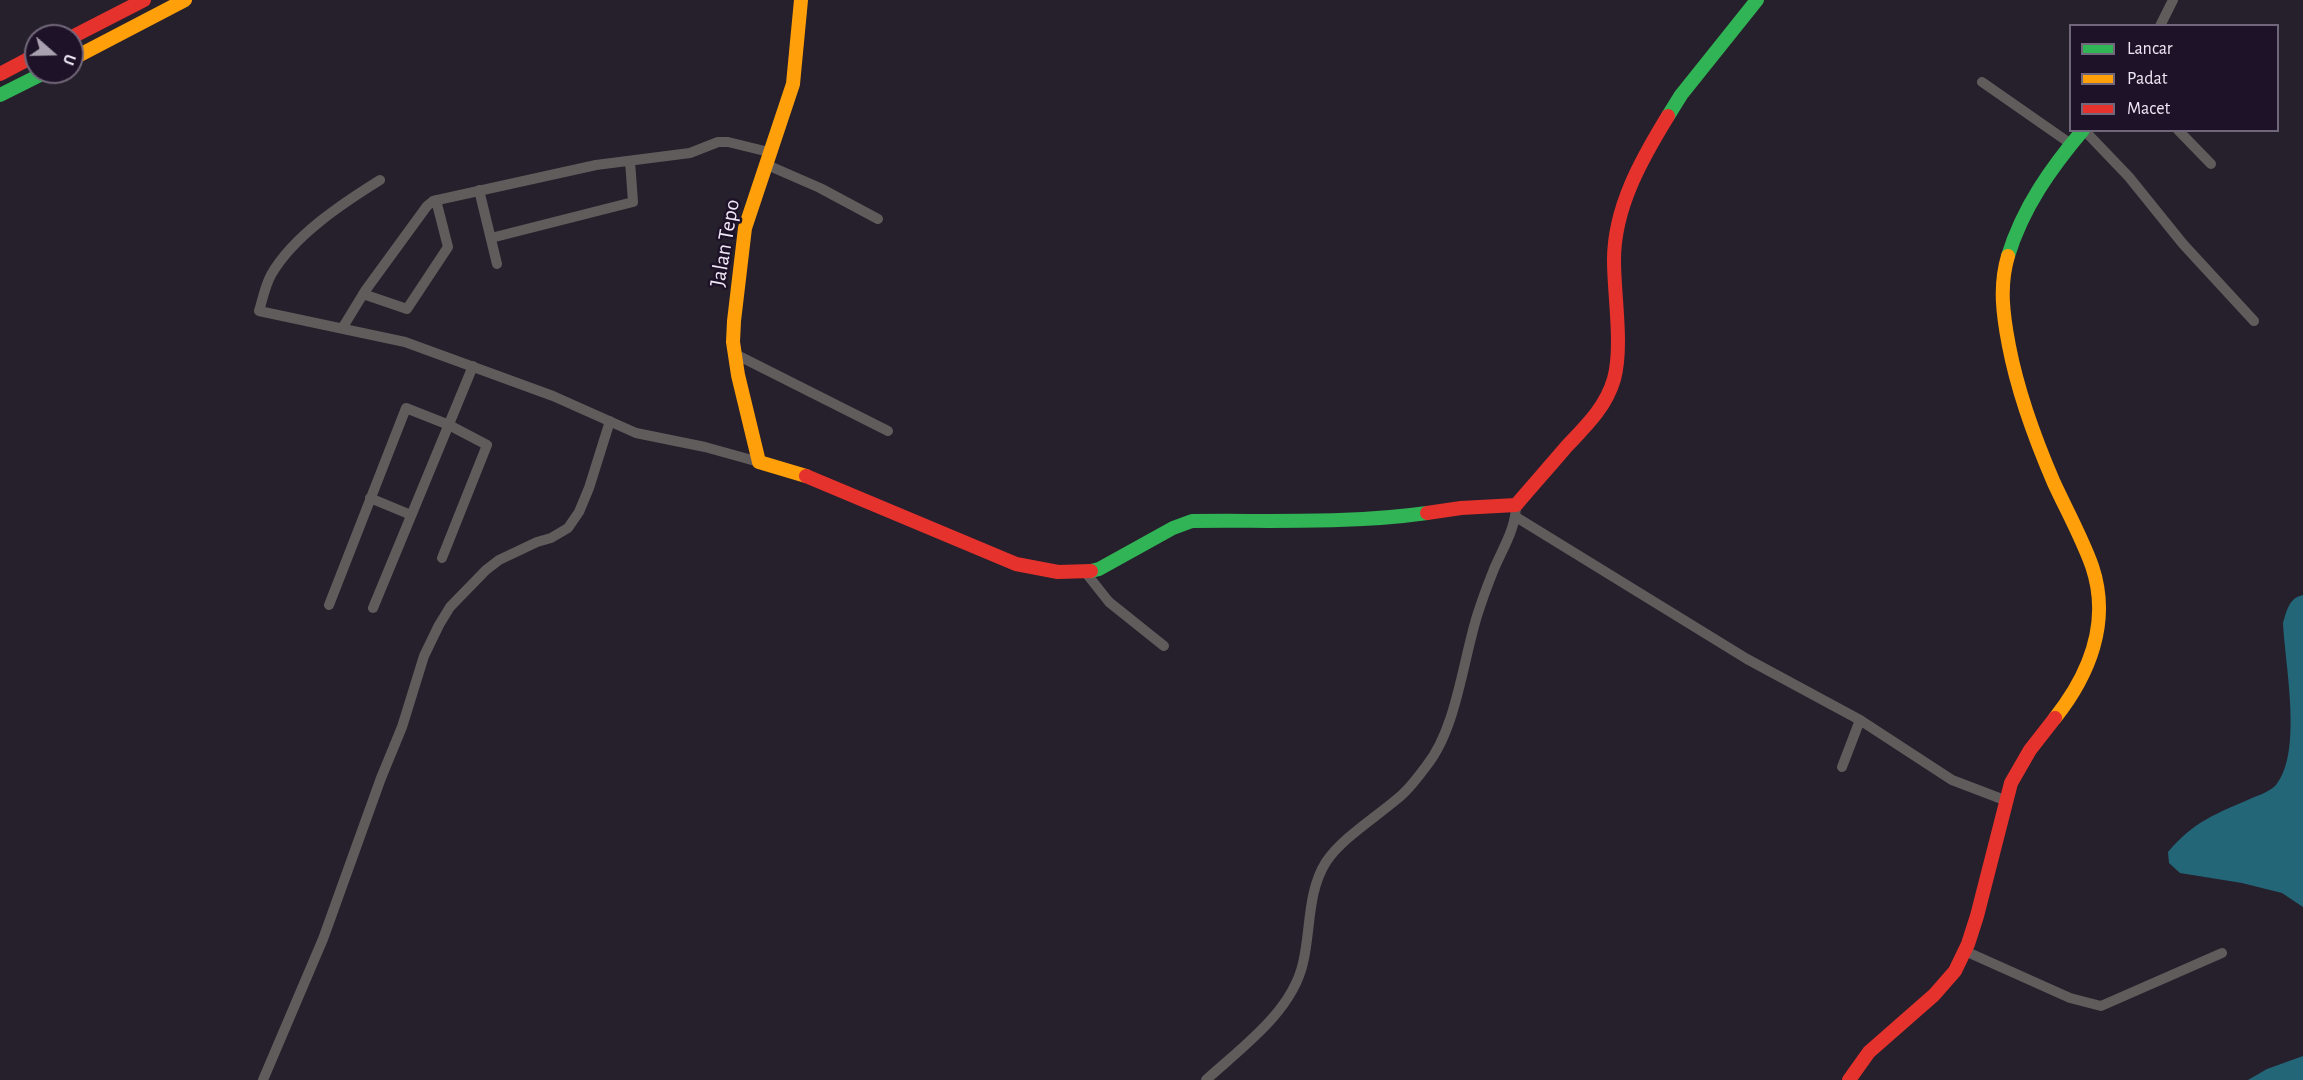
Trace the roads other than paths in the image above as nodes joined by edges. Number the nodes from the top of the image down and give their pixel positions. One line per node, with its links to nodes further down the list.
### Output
1 (144, 0): 7 (main road)
2 (185, 0): 8 (main road)
3 (801, 0): 18 (main road, Jalan Tepo)
4 (1756, 0): 37 (main road)
5 (2173, 0): 6 (street)
6 (2161, 24)
7 (84, 31)
8 (84, 52)
9 (24, 61): 10 (main road)
10 (0, 74)
11 (1982, 82): 17 (street)
12 (24, 83): 13 (main road)
13 (0, 95)
14 (2082, 132): 17 (main road)
15 (2086, 132): 28 (street)
16 (2180, 132): 20 (street)
17 (2071, 144): 46 (main road)
18 (767, 158): 19 (street); 24 (street); 30 (main road, Jalan Tepo)
19 (630, 161): 22 (street); 25 (street)
20 (2211, 164)
21 (380, 180): 29 (street)
22 (479, 190): 23 (street); 25 (street)
23 (436, 200): 27 (street); 27 (street)
24 (878, 219)
25 (490, 238): 26 (street)
26 (496, 264)
27 (363, 294): 29 (street)
28 (2254, 321)
29 (343, 327): 31 (street)
30 (735, 354): 34 (street); 35 (main road, Jalan Tepo)
31 (473, 366): 32 (street); 33 (street)
32 (611, 422): 35 (street); 49 (street)
33 (449, 425): 36 (street); 38 (street); 39 (street)
34 (888, 431)
35 (759, 462): 40 (main road)
36 (370, 498): 38 (street); 41 (street)
37 (1516, 511): 40 (main road); 44 (street); 50 (street)
38 (411, 515): 42 (street)
39 (442, 558)
40 (1086, 573): 43 (street)
41 (329, 605)
42 (373, 608)
43 (1164, 646)
44 (1860, 720): 45 (street); 46 (street)
45 (1842, 768)
46 (2007, 801): 47 (main road)
47 (1965, 951): 48 (street); 51 (main road)
48 (2222, 953)
49 (263, 1080)
50 (1206, 1080)
51 (1849, 1080)

